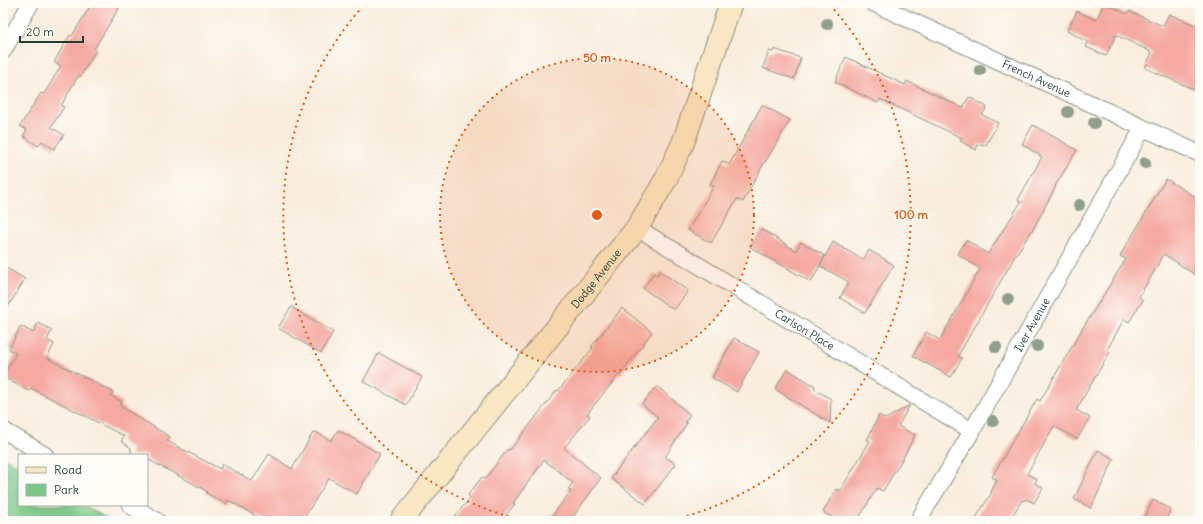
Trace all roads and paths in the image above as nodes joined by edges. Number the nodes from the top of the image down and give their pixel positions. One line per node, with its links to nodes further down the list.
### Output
1 (31, 3): 4 (street)
2 (731, 3): 7 (main road, Dodge Avenue)
3 (873, 3): 5 (street, French Avenue)
4 (3, 51)
5 (1143, 128): 6 (street, French Avenue); 9 (street, Iver Avenue)
6 (1200, 154)
7 (637, 228): 9 (street, Carlson Place); 13 (main road, Dodge Avenue)
8 (3, 430): 10 (street)
9 (972, 430): 14 (street, Iver Avenue)
10 (43, 454)
11 (132, 506): 12 (street)
12 (157, 521)
13 (401, 521)
14 (918, 521)

